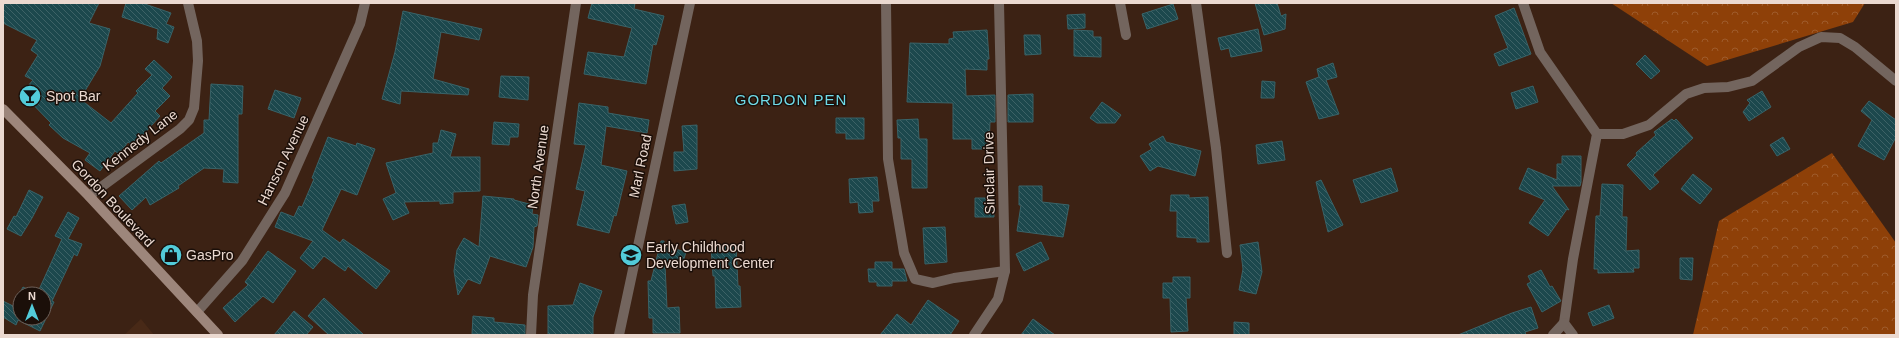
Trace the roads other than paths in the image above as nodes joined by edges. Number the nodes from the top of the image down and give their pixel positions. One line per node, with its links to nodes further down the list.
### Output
1 (188, 3): 14 (street, Kennedy Lane)
2 (365, 3): 17 (street, Hanson Avenue)
3 (576, 3): 20 (street, North Avenue)
4 (690, 3): 21 (street, Marl Road)
5 (886, 3): 16 (street)
6 (999, 3): 16 (street, Sinclair Drive)
7 (1120, 3): 10 (street)
8 (1196, 3): 15 (street)
9 (1523, 3): 13 (street)
10 (1126, 35)
11 (1896, 81): 13 (street)
12 (3, 109): 14 (street, Gordon Boulevard)
13 (1597, 134): 18 (street)
14 (89, 196): 17 (street, Gordon Boulevard)
15 (1227, 253)
16 (1005, 271): 22 (street, Sinclair Drive)
17 (197, 312): 19 (street, Gordon Boulevard)
18 (1564, 323): 23 (street); 24 (street)
19 (218, 335)
20 (531, 335)
21 (619, 335)
22 (974, 335)
23 (1553, 335)
24 (1572, 335)

